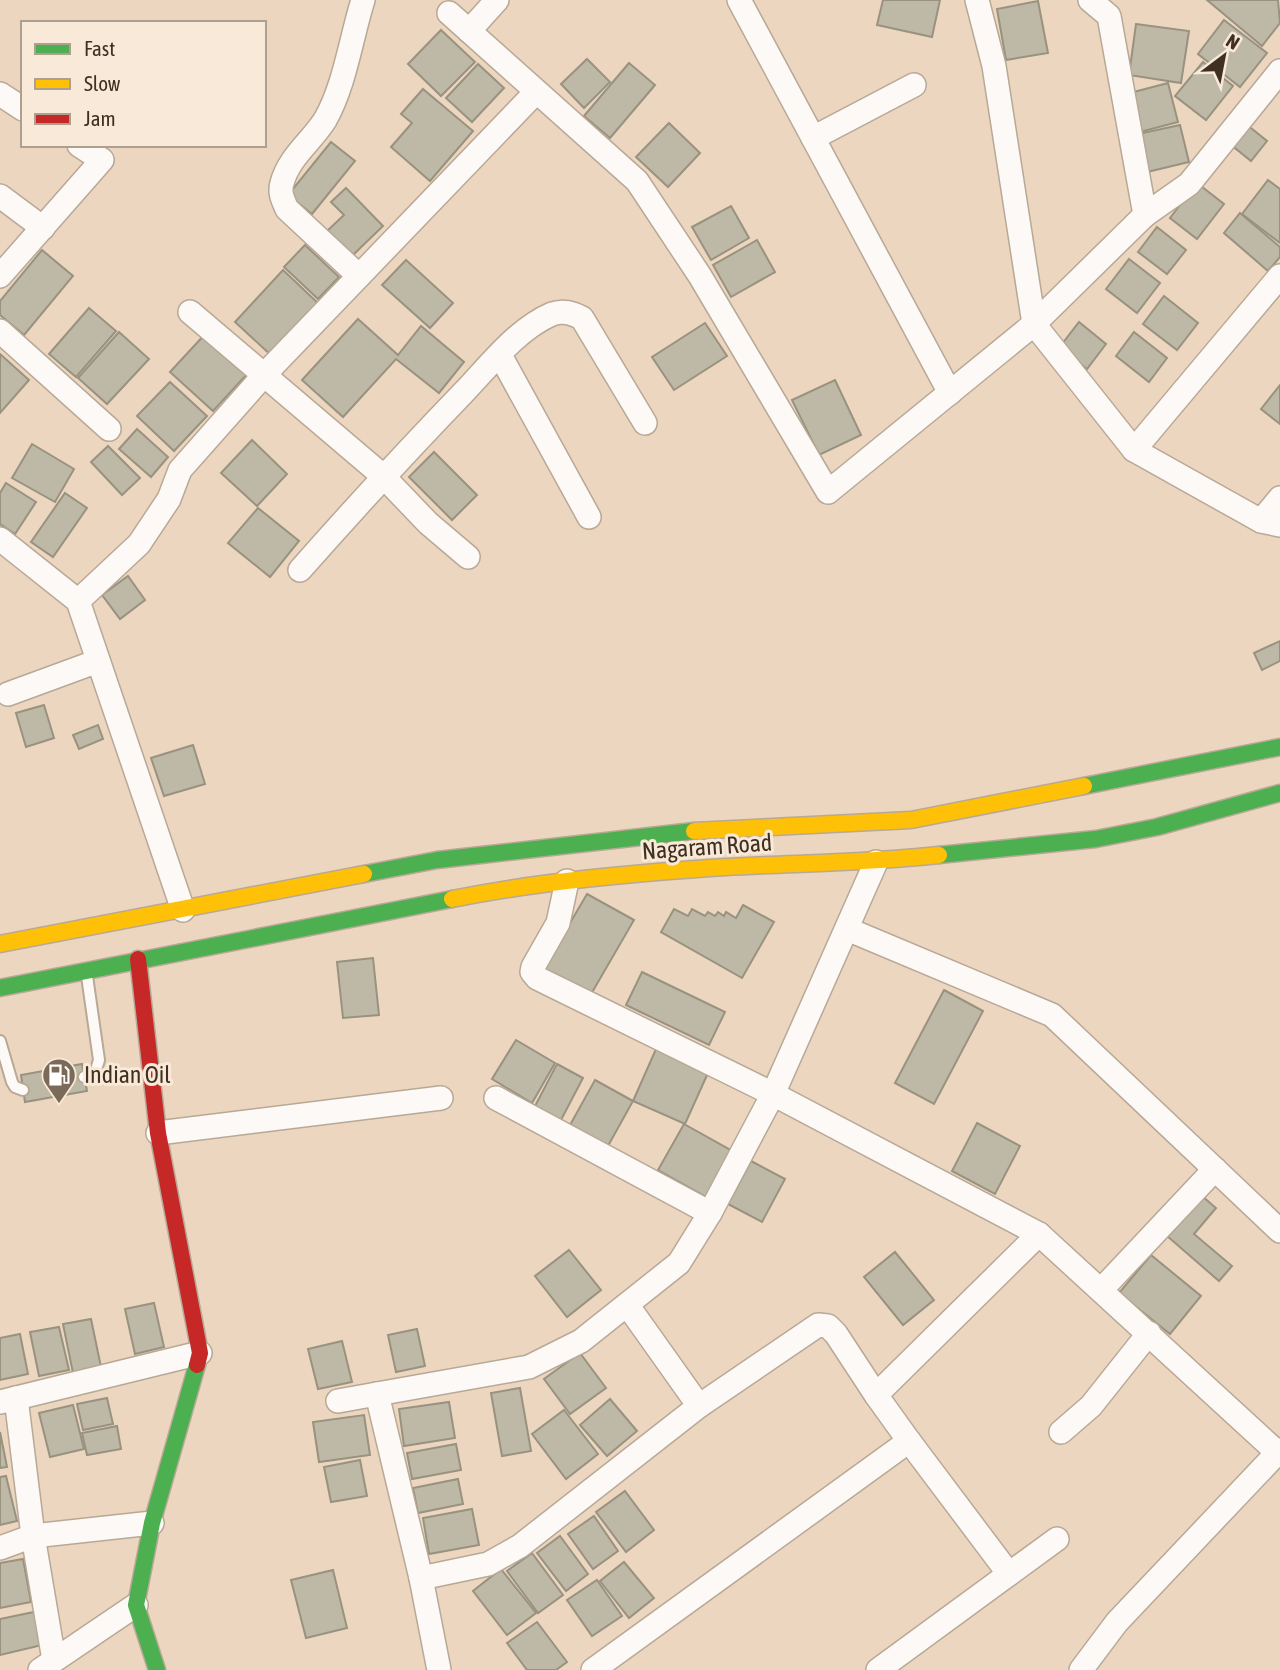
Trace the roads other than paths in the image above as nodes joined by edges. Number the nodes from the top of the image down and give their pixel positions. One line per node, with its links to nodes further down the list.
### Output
1 (363, 0): 19 (street)
2 (497, 0): 7 (street)
3 (739, 0): 13 (street)
4 (976, 0): 22 (street)
5 (1090, 0): 16 (street)
6 (449, 13): 7 (street)
7 (469, 31): 10 (street)
8 (1280, 71): 16 (street)
9 (914, 85): 13 (street)
10 (536, 92): 19 (street); 26 (street)
11 (0, 94): 12 (street)
12 (21, 108)
13 (813, 138): 26 (street)
14 (82, 147): 17 (street)
15 (0, 195): 17 (street)
16 (1145, 215): 22 (street)
17 (43, 228): 18 (street)
18 (0, 276)
19 (359, 276): 25 (street)
20 (1280, 276): 29 (street)
21 (190, 312): 25 (street)
22 (1034, 324): 26 (street); 29 (street)
23 (0, 331): 28 (street)
24 (500, 355): 27 (street); 30 (street); 32 (street)
25 (264, 375): 30 (street); 37 (street)
26 (950, 393)
27 (645, 423)
28 (109, 429)
29 (1134, 450): 33 (street)
30 (383, 476): 35 (street); 36 (street)
31 (1280, 498): 33 (street)
32 (589, 517)
33 (1271, 523)
34 (0, 539): 37 (street)
35 (468, 557)
36 (300, 570)
37 (78, 601): 38 (street)
38 (99, 661): 39 (street); 44 (street)
39 (8, 694)
40 (1280, 747): 44 (main road, Nagaram Road)
41 (1280, 793): 42 (main road, Nagaram Road)
42 (876, 862): 43 (main road, Nagaram Road); 45 (street)
43 (567, 881): 47 (main road, Nagaram Road); 53 (street)
44 (183, 909): 46 (main road, Nagaram Road)
45 (847, 929): 53 (street); 57 (street)
46 (0, 944)
47 (138, 958): 48 (main road, Nagaram Road); 56 (main road)
48 (86, 970): 49 (main road, Nagaram Road); 51 (lane)
49 (0, 988)
50 (0, 1041): 52 (lane)
51 (84, 1077)
52 (23, 1090)
53 (773, 1094): 58 (street); 60 (street)
54 (441, 1098): 56 (street)
55 (496, 1098): 58 (street)
56 (158, 1133): 64 (main road)
57 (1215, 1168): 59 (street); 61 (street)
58 (710, 1213): 62 (street)
59 (1280, 1231)
60 (1040, 1234): 61 (street); 66 (street)
61 (1102, 1289): 63 (street)
62 (628, 1306): 65 (street); 69 (street)
63 (1149, 1333): 70 (street); 72 (street)
64 (200, 1353): 67 (street); 73 (main road)
65 (377, 1394): 68 (street); 78 (street)
66 (876, 1395): 69 (street); 71 (street)
67 (8, 1400): 74 (street)
68 (338, 1401)
69 (699, 1406): 78 (street)
70 (1061, 1432)
71 (909, 1441): 77 (street); 83 (street)
72 (1279, 1453): 85 (street)
73 (152, 1523): 74 (street); 79 (main road)
74 (33, 1536): 76 (street); 80 (street)
75 (1057, 1539): 77 (street)
76 (0, 1548)
77 (1009, 1574): 84 (street)
78 (421, 1578): 82 (street)
79 (136, 1605): 80 (street); 81 (main road)
80 (47, 1665)
81 (157, 1670)
82 (439, 1670)
83 (593, 1670)
84 (877, 1670)
85 (1081, 1670)

